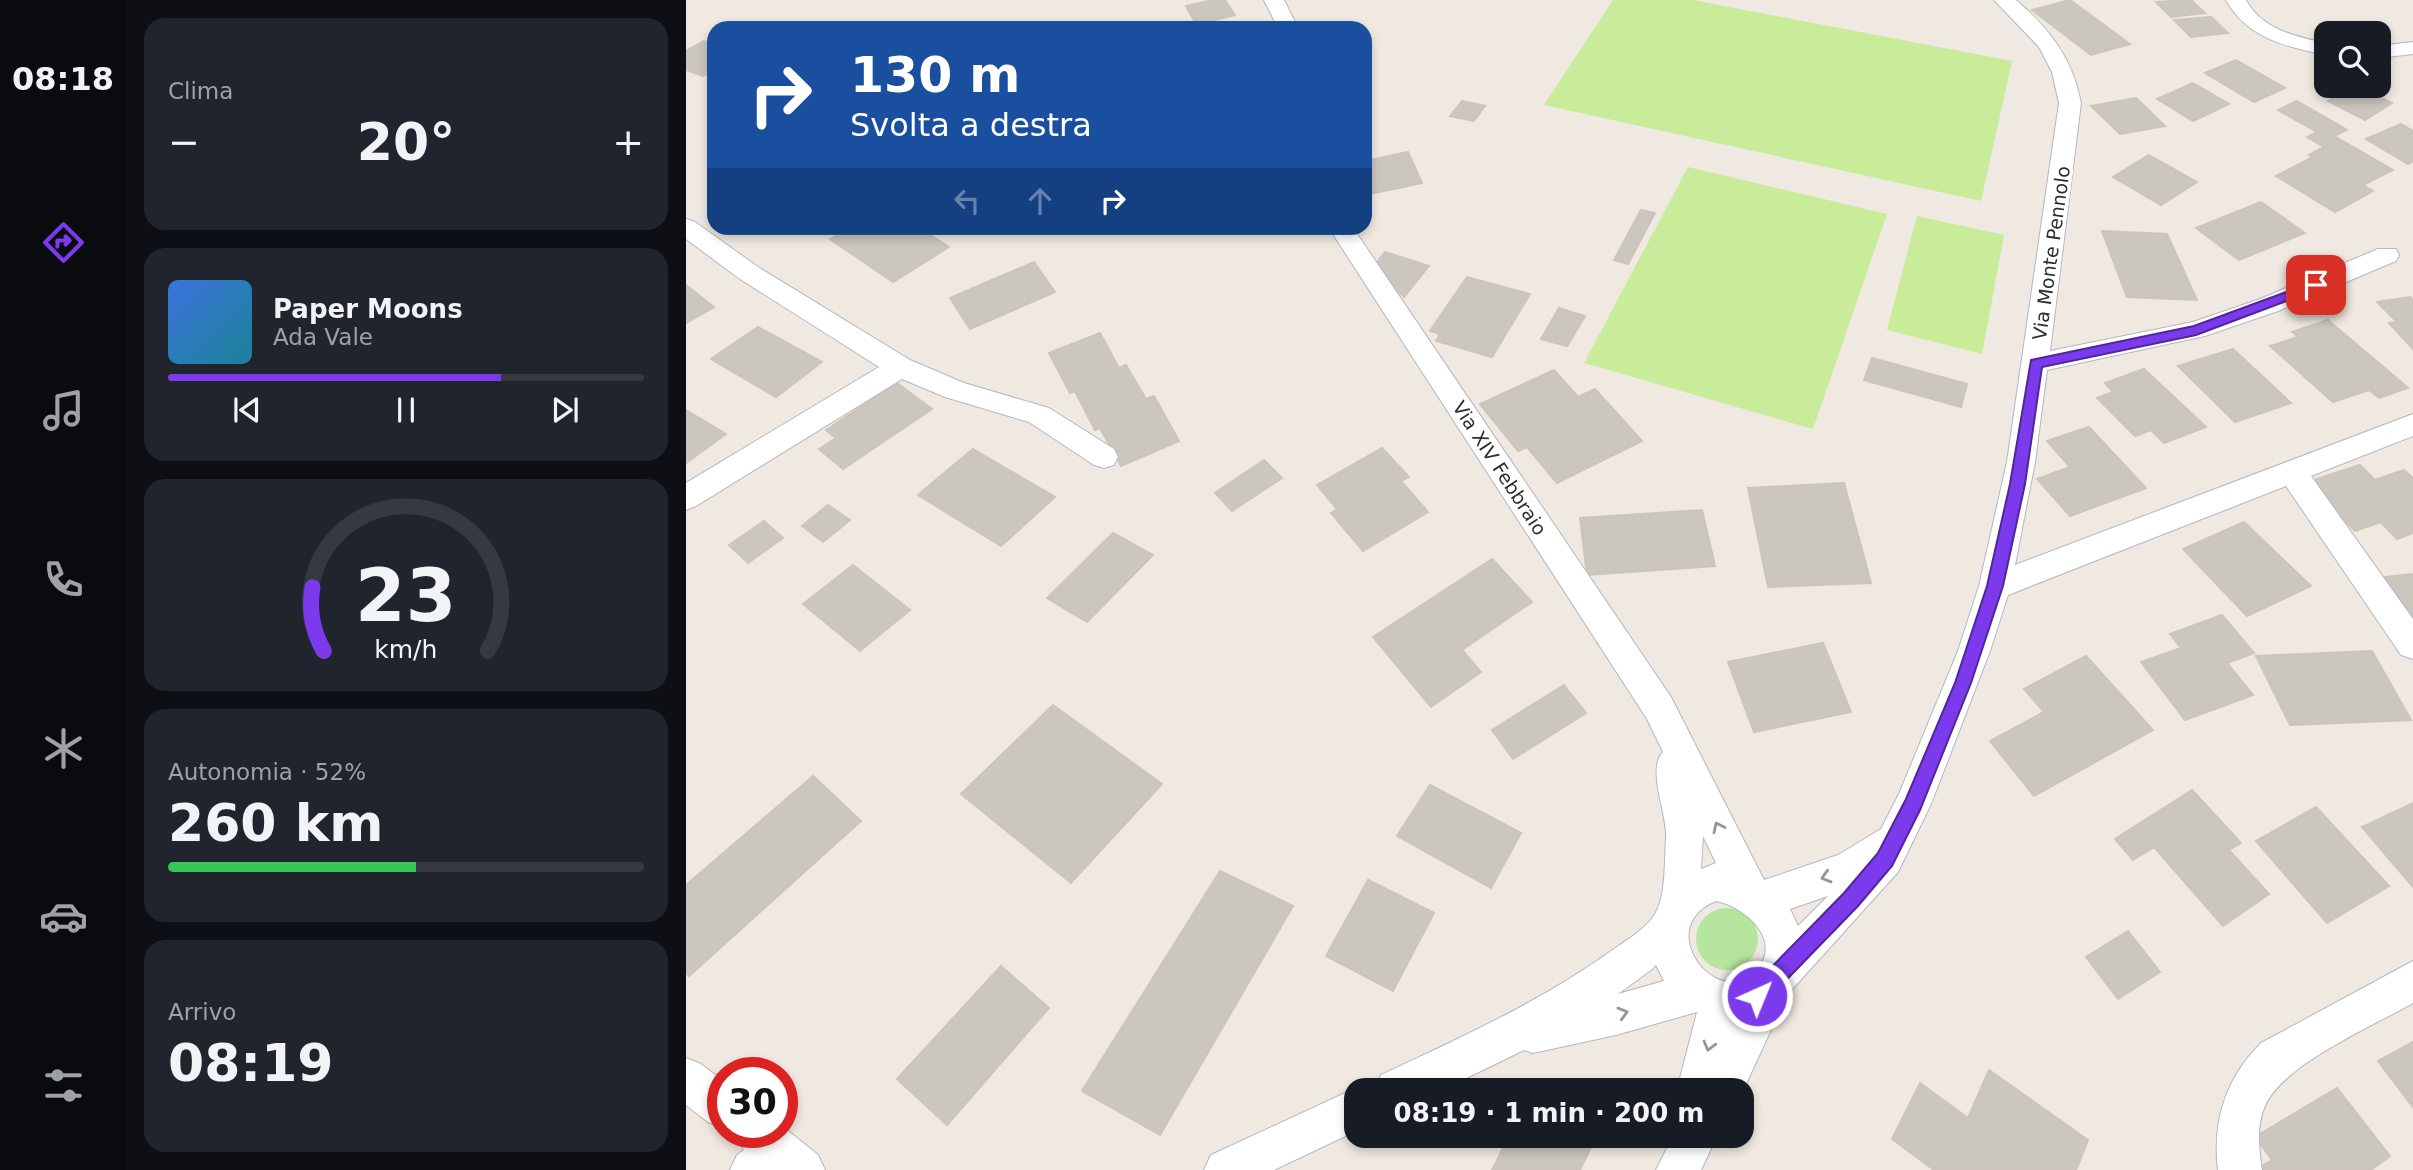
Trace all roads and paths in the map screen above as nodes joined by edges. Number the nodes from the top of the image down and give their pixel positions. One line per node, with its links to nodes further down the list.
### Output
1 (1273, 0): 4 (street)
2 (2004, 0): 11 (street, Via Monte Pennolo)
3 (2236, 0): 5 (street)
4 (1284, 21)
5 (2314, 45)
6 (2413, 48): 7 (street)
7 (2391, 51)
8 (686, 227): 12 (street)
9 (1346, 235): 19 (street, Via XIV Febbraio)
10 (2387, 255): 11 (street)
11 (2036, 363): 17 (street, Via Monte Pennolo)
12 (900, 367): 14 (street); 16 (street)
13 (2413, 425): 15 (street)
14 (1104, 457)
15 (2292, 472): 17 (street); 18 (street)
16 (686, 498)
17 (1995, 586): 20 (street, Via Monte Pennolo)
18 (2413, 645)
19 (1658, 708): 21 (street, Via XIV Febbraio, one-way to 19); 22 (street, Via XIV Febbraio)
20 (1913, 804): 21 (street, Via Monte Pennolo, one-way to 21); 23 (street, Via Monte Pennolo)
21 (1755, 894): 22 (street); 23 (street)
22 (1674, 916): 25 (street); 26 (street)
23 (1775, 979): 25 (street); 29 (street, Via Monte Pennolo)
24 (2413, 981): 37 (street)
25 (1710, 996): 26 (street, one-way to 25); 28 (street, one-way to 28)
26 (1508, 1038): 27 (street)
27 (1422, 1078)
28 (1700, 1078)
29 (1727, 1078)
30 (686, 1079): 31 (street)
31 (707, 1095)
32 (1344, 1115): 35 (street)
33 (1683, 1148): 36 (street)
34 (1689, 1148): 36 (street)
35 (1226, 1170)
36 (1677, 1170)
37 (2240, 1170)

